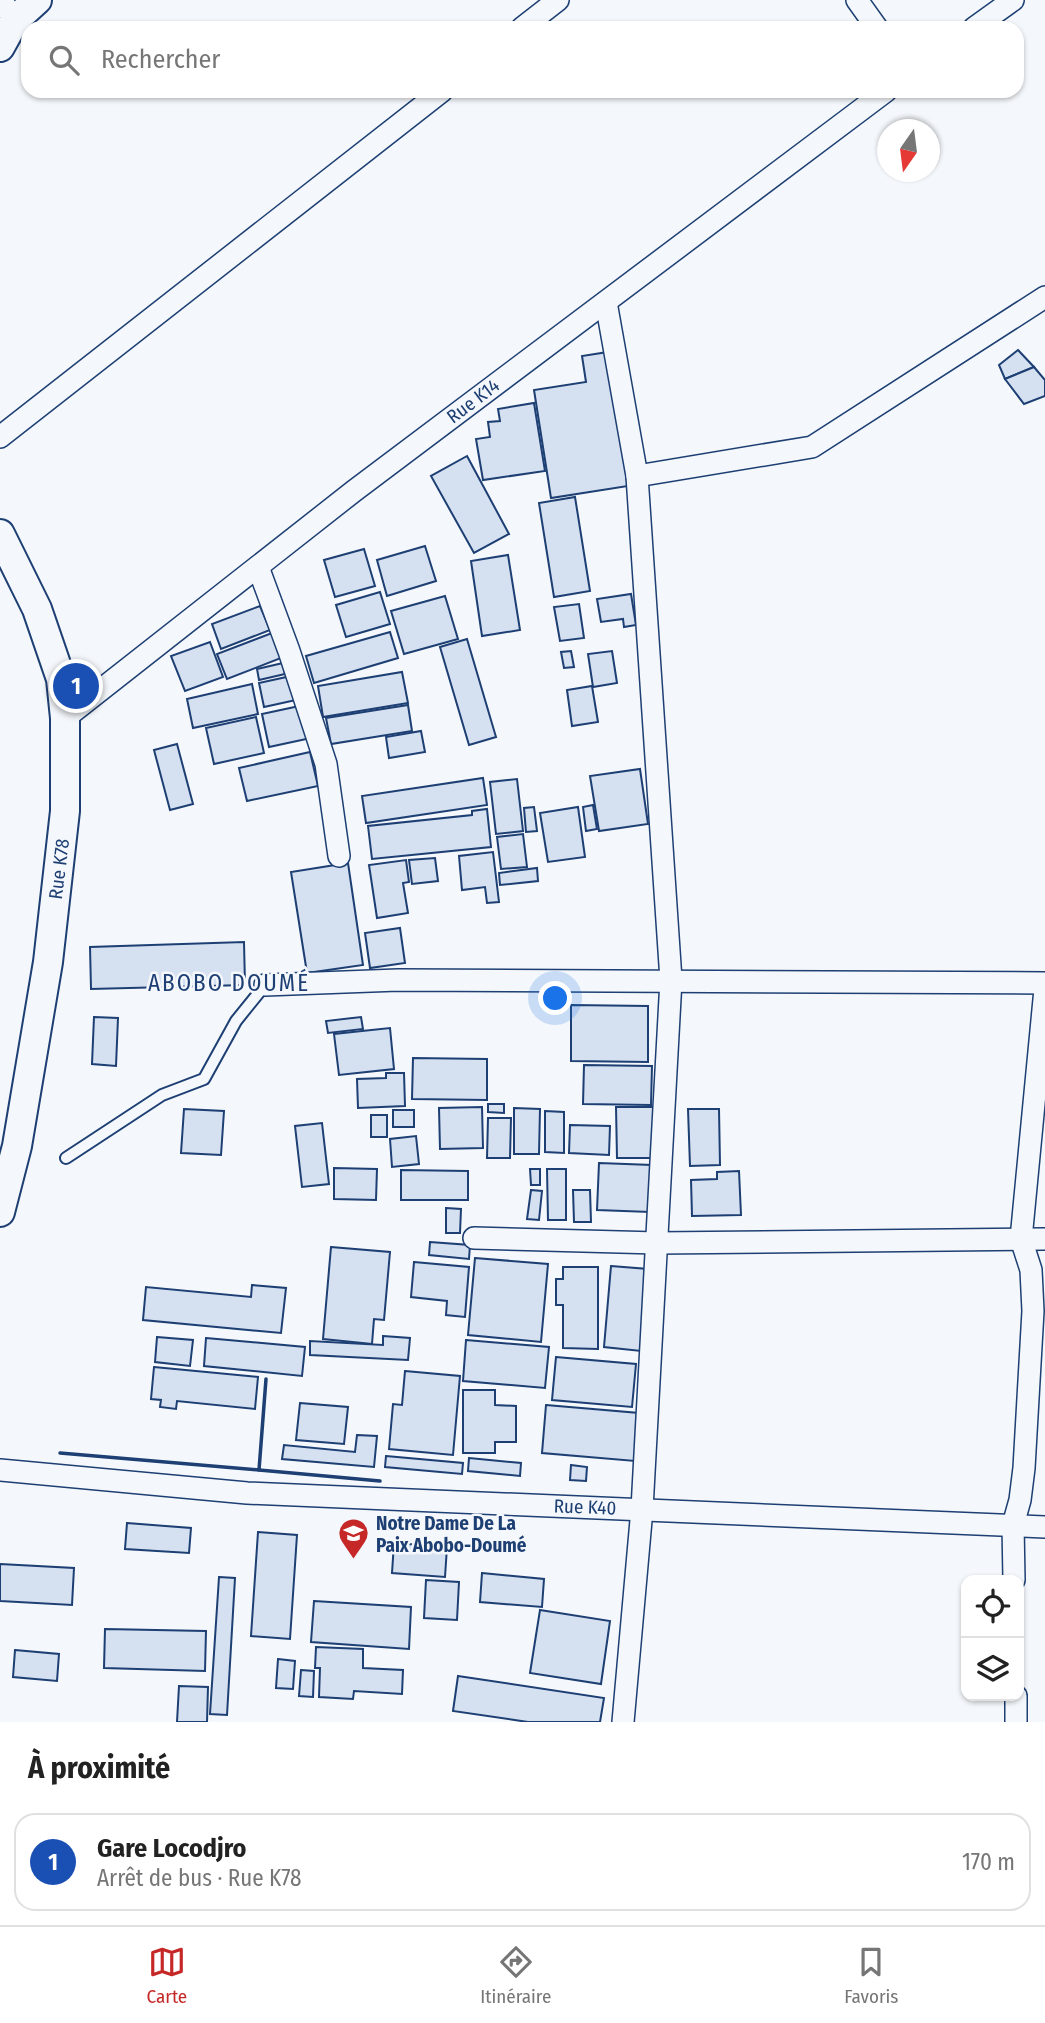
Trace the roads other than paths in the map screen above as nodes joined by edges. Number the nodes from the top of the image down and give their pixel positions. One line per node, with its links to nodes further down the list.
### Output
1 (37, 0): 5 (street)
2 (558, 0): 6 (street)
3 (857, 0): 7 (street)
4 (1013, 0): 8 (street)
5 (8, 10): 9 (street)
6 (531, 21)
7 (872, 21)
8 (984, 21)
9 (0, 47)
10 (433, 98): 14 (street)
11 (877, 98): 13 (street, Rue K14)
12 (1045, 297): 15 (street)
13 (606, 302): 15 (street); 17 (street, Rue K14)
14 (0, 437)
15 (638, 476): 20 (street)
16 (0, 534): 18 (street, Rue K78)
17 (258, 567): 18 (street, Rue K14); 19 (street)
18 (65, 718): 25 (street, Rue K78)
19 (339, 856)
20 (671, 980): 21 (street); 22 (street); 29 (street)
21 (1045, 983)
22 (265, 985): 24 (lane)
23 (1045, 989): 27 (street)
24 (66, 1158)
25 (0, 1212)
26 (474, 1238): 29 (street)
27 (1021, 1239): 28 (street); 29 (street); 32 (street)
28 (1045, 1239)
29 (657, 1242): 31 (street)
30 (0, 1470): 31 (street, Rue K40)
31 (642, 1509): 32 (street, Rue K40); 36 (street)
32 (1013, 1525): 33 (street, Rue K40); 34 (street)
33 (1045, 1527)
34 (1014, 1575)
35 (1016, 1701): 37 (street)
36 (623, 1722)
37 (1016, 1722)

